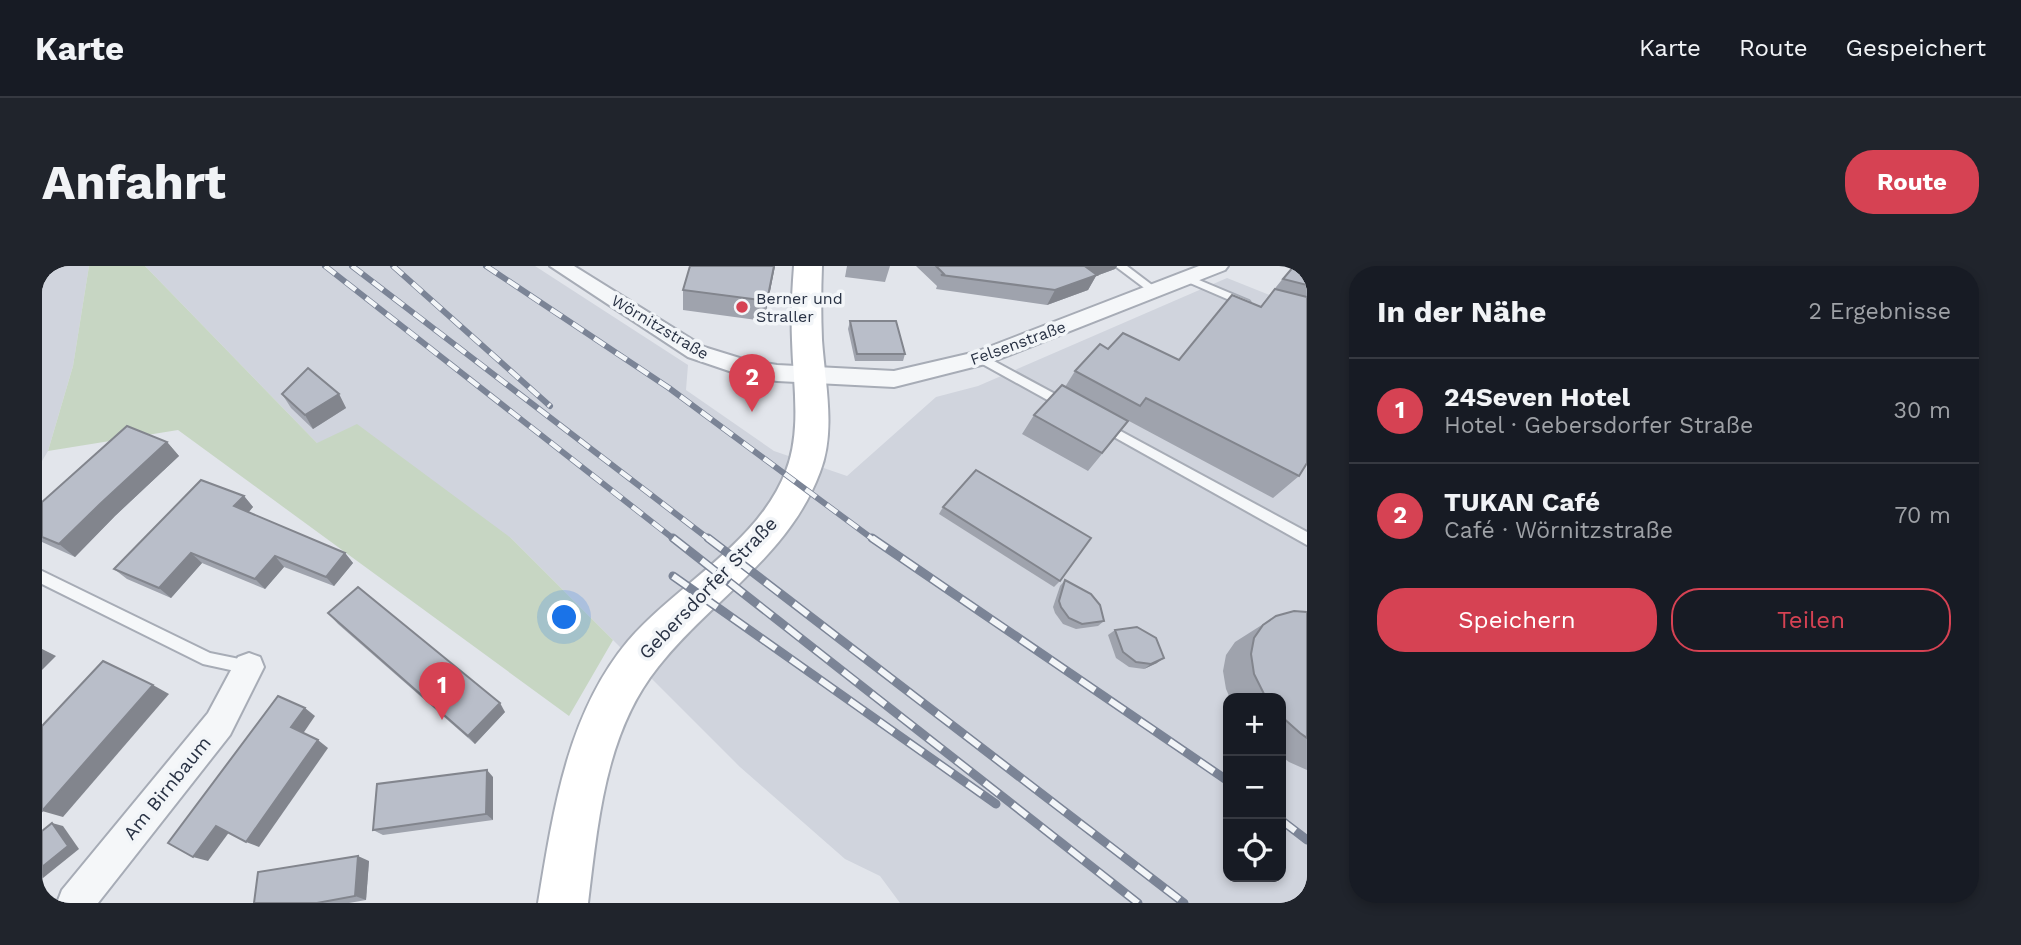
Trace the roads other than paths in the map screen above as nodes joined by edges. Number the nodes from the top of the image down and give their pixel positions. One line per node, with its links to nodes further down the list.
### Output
1 (560, 266): 9 (street, Wörnitzstraße)
2 (808, 266): 9 (main road, Gebersdorfer Straße)
3 (1120, 266): 6 (lane)
4 (1218, 266): 5 (street, Felsenstraße)
5 (1187, 278): 6 (street, Felsenstraße); 7 (lane)
6 (1155, 291): 8 (street, Felsenstraße)
7 (1256, 307)
8 (981, 358): 9 (street, Felsenstraße); 10 (lane)
9 (810, 376): 16 (main road, Gebersdorfer Straße)
10 (1078, 412)
11 (1090, 418): 12 (lane)
12 (1307, 539)
13 (42, 577): 14 (lane)
14 (249, 667): 15 (street, Am Birnbaum)
15 (75, 903)
16 (563, 903)

